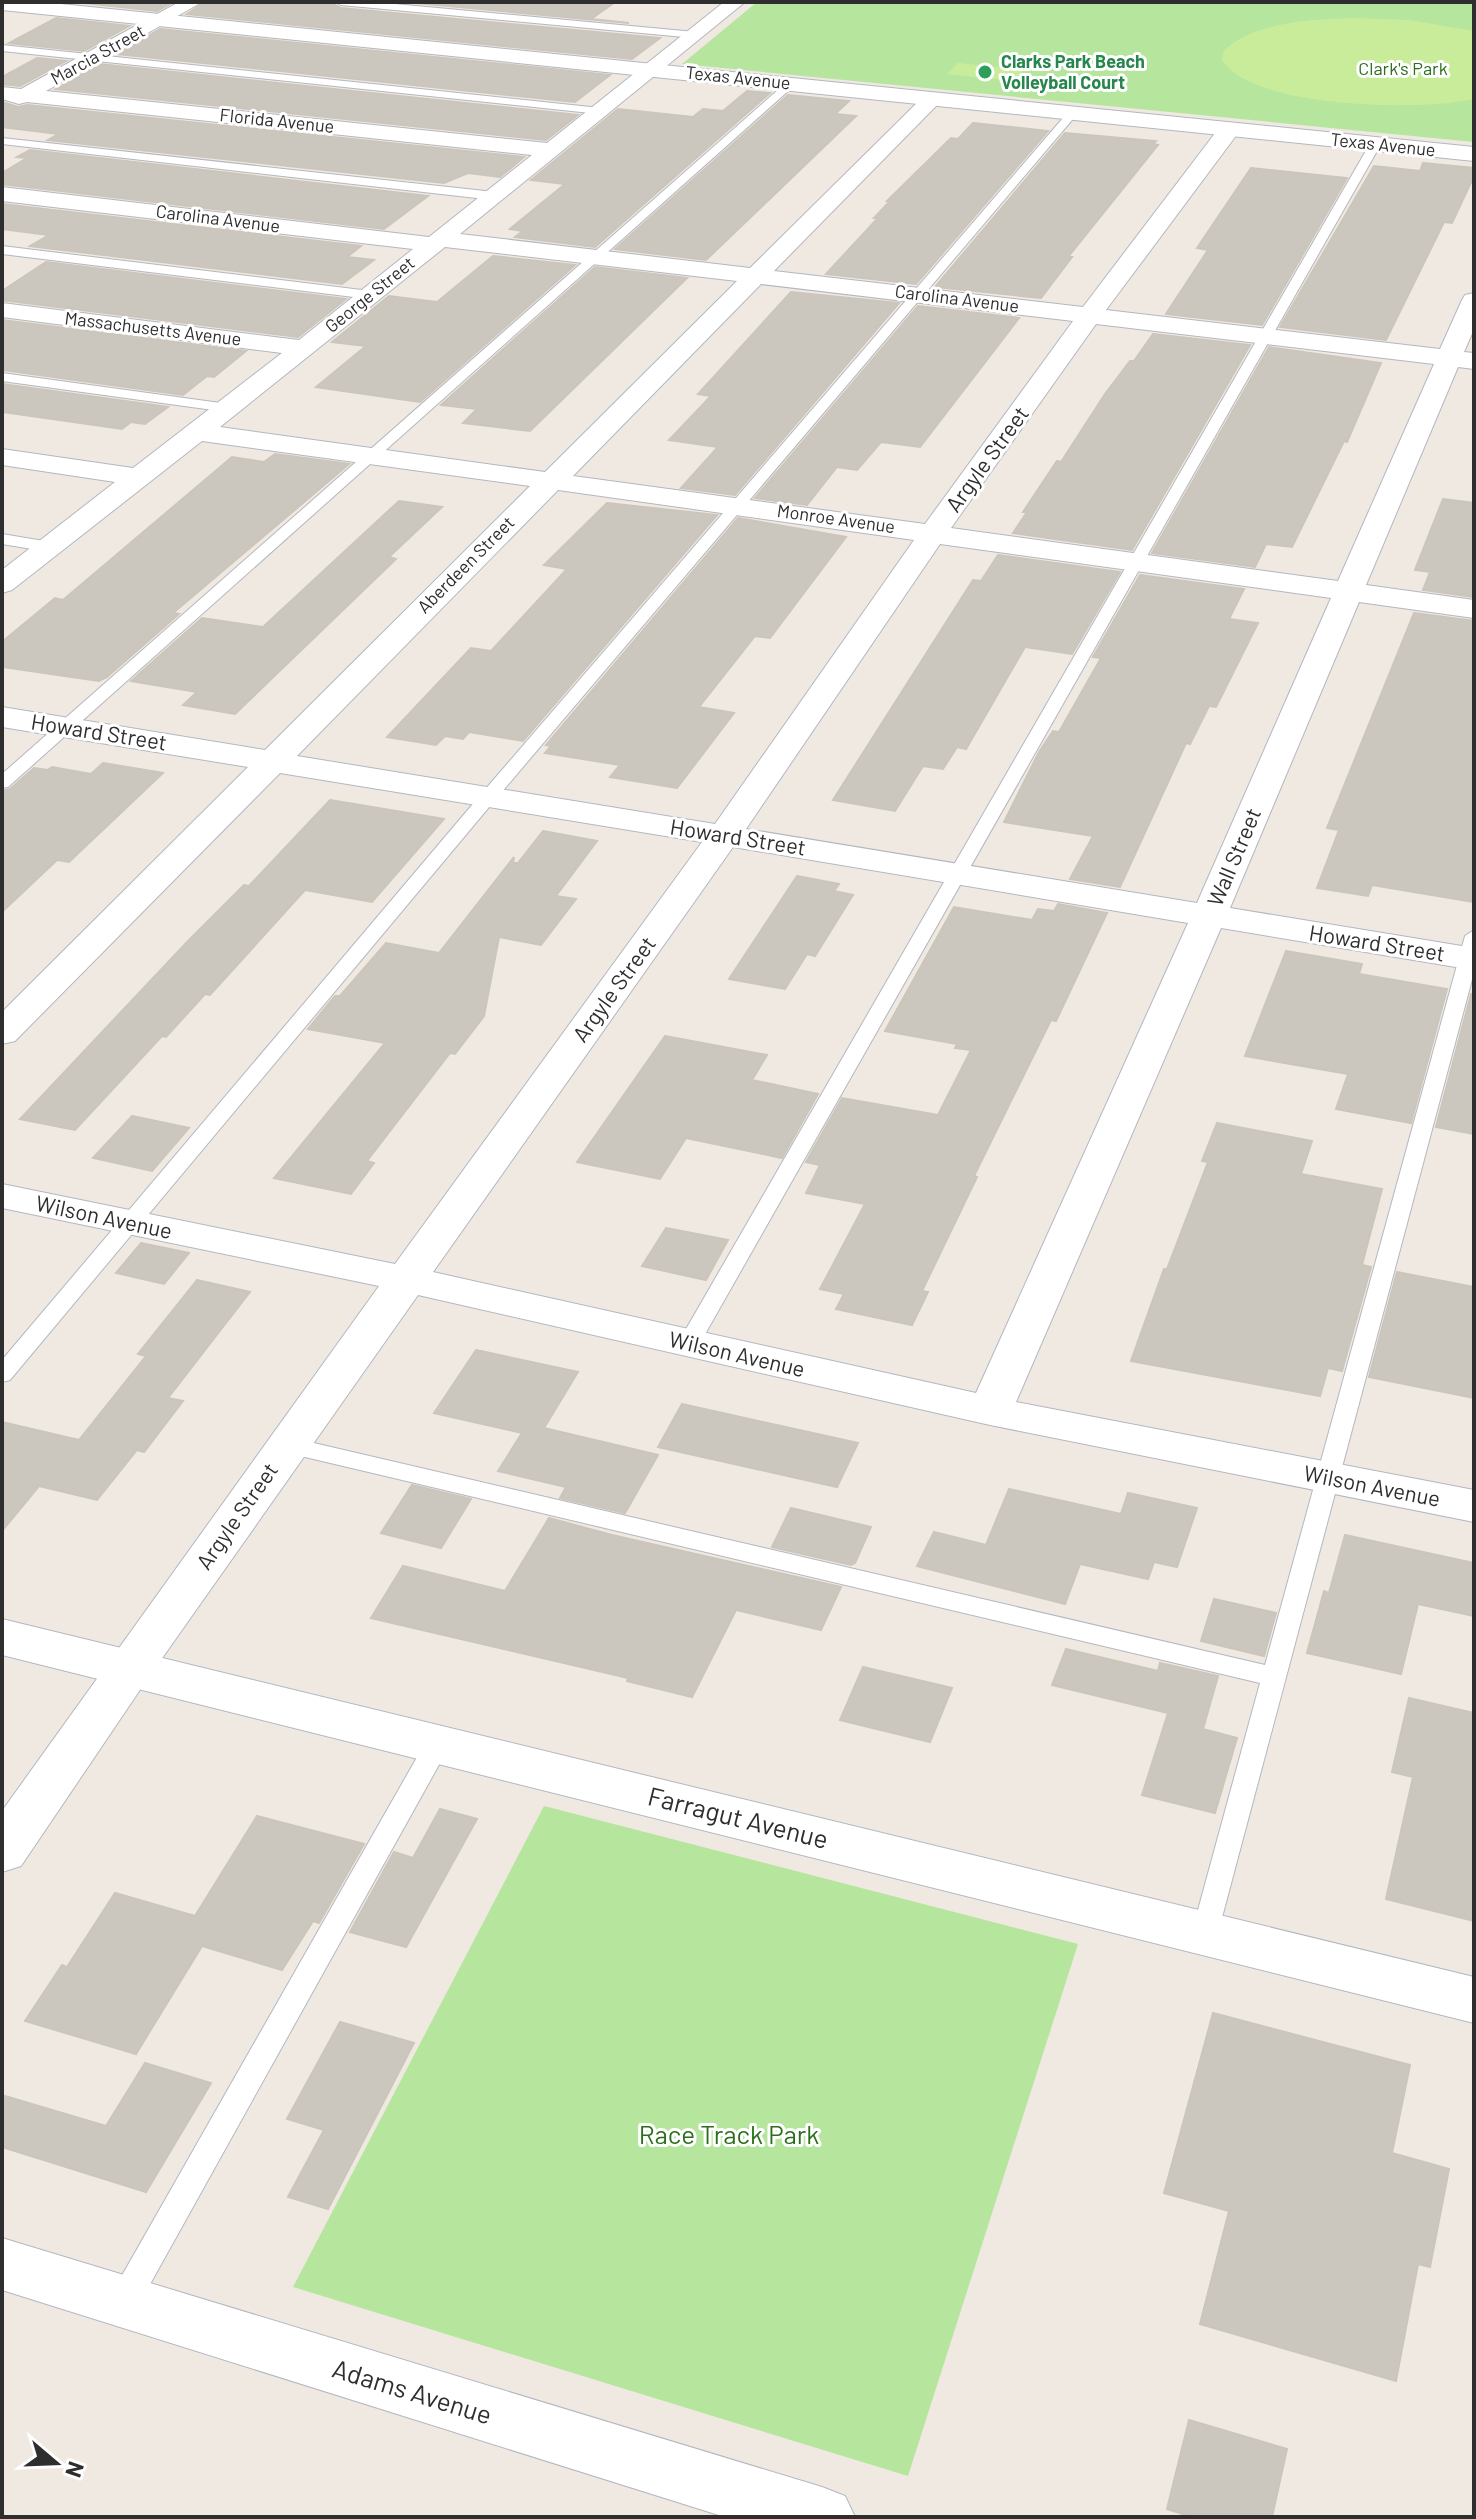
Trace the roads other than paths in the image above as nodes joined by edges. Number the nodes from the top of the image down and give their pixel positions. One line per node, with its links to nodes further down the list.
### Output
1 (193, 2): 5 (street, Marcia Street)
2 (341, 2): 6 (lane)
3 (734, 2): 6 (street, George Street)
4 (2, 4): 5 (street, Texas Avenue)
5 (159, 21): 8 (street, Marcia Street); 9 (street, Texas Avenue)
6 (695, 35): 9 (street, George Street)
7 (2, 48): 8 (lane)
8 (92, 58): 12 (street, Marcia Street); 15 (lane)
9 (653, 69): 10 (street, Texas Avenue); 15 (street, George Street)
10 (791, 84): 13 (street, Texas Avenue); 26 (lane)
11 (2, 93): 12 (street, Florida Avenue)
12 (25, 95): 14 (street, Marcia Street); 20 (street, Florida Avenue)
13 (932, 99): 16 (street, Texas Avenue); 27 (street, Aberdeen Street)
14 (2, 108)
15 (600, 111): 20 (street, George Street)
16 (1073, 113): 17 (street, Texas Avenue); 28 (lane)
17 (1230, 129): 19 (street, Texas Avenue); 32 (street, Argyle Street)
18 (2, 141): 23 (lane)
19 (1375, 144): 21 (street, Texas Avenue); 33 (lane)
20 (551, 150): 23 (street, George Street)
21 (1474, 154)
22 (2, 194): 24 (street, Carolina Avenue)
23 (494, 196): 24 (street, George Street)
24 (436, 241): 26 (street, Carolina Avenue); 29 (street, George Street)
25 (2, 250): 29 (lane)
26 (597, 257): 27 (street, Carolina Avenue); 39 (lane)
27 (756, 275): 28 (street, Carolina Avenue); 42 (street, Aberdeen Street)
28 (917, 294): 32 (street, Carolina Avenue); 43 (lane)
29 (370, 295): 34 (street, George Street)
30 (1474, 300): 35 (street, Wall Street)
31 (2, 310): 34 (street, Massachusetts Avenue)
32 (1090, 315): 33 (street, Carolina Avenue); 44 (street, Argyle Street)
33 (1268, 337): 35 (street, Carolina Avenue); 47 (lane)
34 (304, 348): 37 (street, George Street)
35 (1461, 360): 49 (street, Wall Street)
36 (2, 377): 37 (lane)
37 (228, 408): 38 (street, George Street)
38 (198, 432): 39 (street, Monroe Avenue); 41 (street, George Street)
39 (371, 455): 42 (street, Monroe Avenue); 52 (lane)
40 (2, 457): 41 (street)
41 (139, 477): 46 (street, George Street)
42 (551, 478): 43 (street, Monroe Avenue); 53 (street, Aberdeen Street)
43 (739, 505): 44 (street, Monroe Avenue); 55 (lane)
44 (933, 533): 47 (street, Monroe Avenue); 56 (street, Argyle Street)
45 (2, 539): 46 (lane)
46 (50, 547): 48 (street, George Street)
47 (1137, 562): 49 (street, Monroe Avenue); 57 (lane)
48 (2, 584)
49 (1349, 593): 50 (street, Monroe Avenue); 58 (street, Wall Street)
50 (1474, 609)
51 (2, 717): 52 (street, Howard Street)
52 (66, 727): 53 (street, Howard Street); 54 (lane)
53 (272, 760): 55 (street, Howard Street); 60 (street, Aberdeen Street)
54 (2, 783)
55 (489, 796): 56 (street, Howard Street); 62 (lane)
56 (725, 834): 57 (street, Howard Street); 63 (street, Argyle Street)
57 (959, 873): 58 (street, Howard Street); 64 (lane)
58 (1209, 915): 59 (street, Howard Street); 66 (street, Wall Street)
59 (1472, 951): 68 (lane)
60 (2, 1033)
61 (2, 1196): 62 (street, Wilson Avenue)
62 (130, 1222): 63 (street, Wilson Avenue); 65 (lane)
63 (405, 1279): 64 (street, Wilson Avenue); 67 (street, Argyle Street)
64 (689, 1343): 66 (street, Wilson Avenue)
65 (2, 1375)
66 (990, 1411): 68 (street, Wilson Avenue)
67 (288, 1445): 71 (street, Argyle Street); 72 (lane)
68 (1329, 1478): 69 (street, Wilson Avenue); 72 (lane)
69 (1474, 1506)
70 (2, 1637): 71 (street, Farragut Avenue)
71 (128, 1669): 73 (street, Farragut Avenue); 74 (street, Argyle Street)
72 (1275, 1677): 75 (lane)
73 (437, 1745): 75 (street, Farragut Avenue); 78 (lane)
74 (2, 1852)
75 (1206, 1932): 76 (street, Farragut Avenue)
76 (1474, 2000)
77 (2, 2264): 78 (street, Adams Avenue)
78 (123, 2303): 79 (street, Adams Avenue)
79 (822, 2517)

